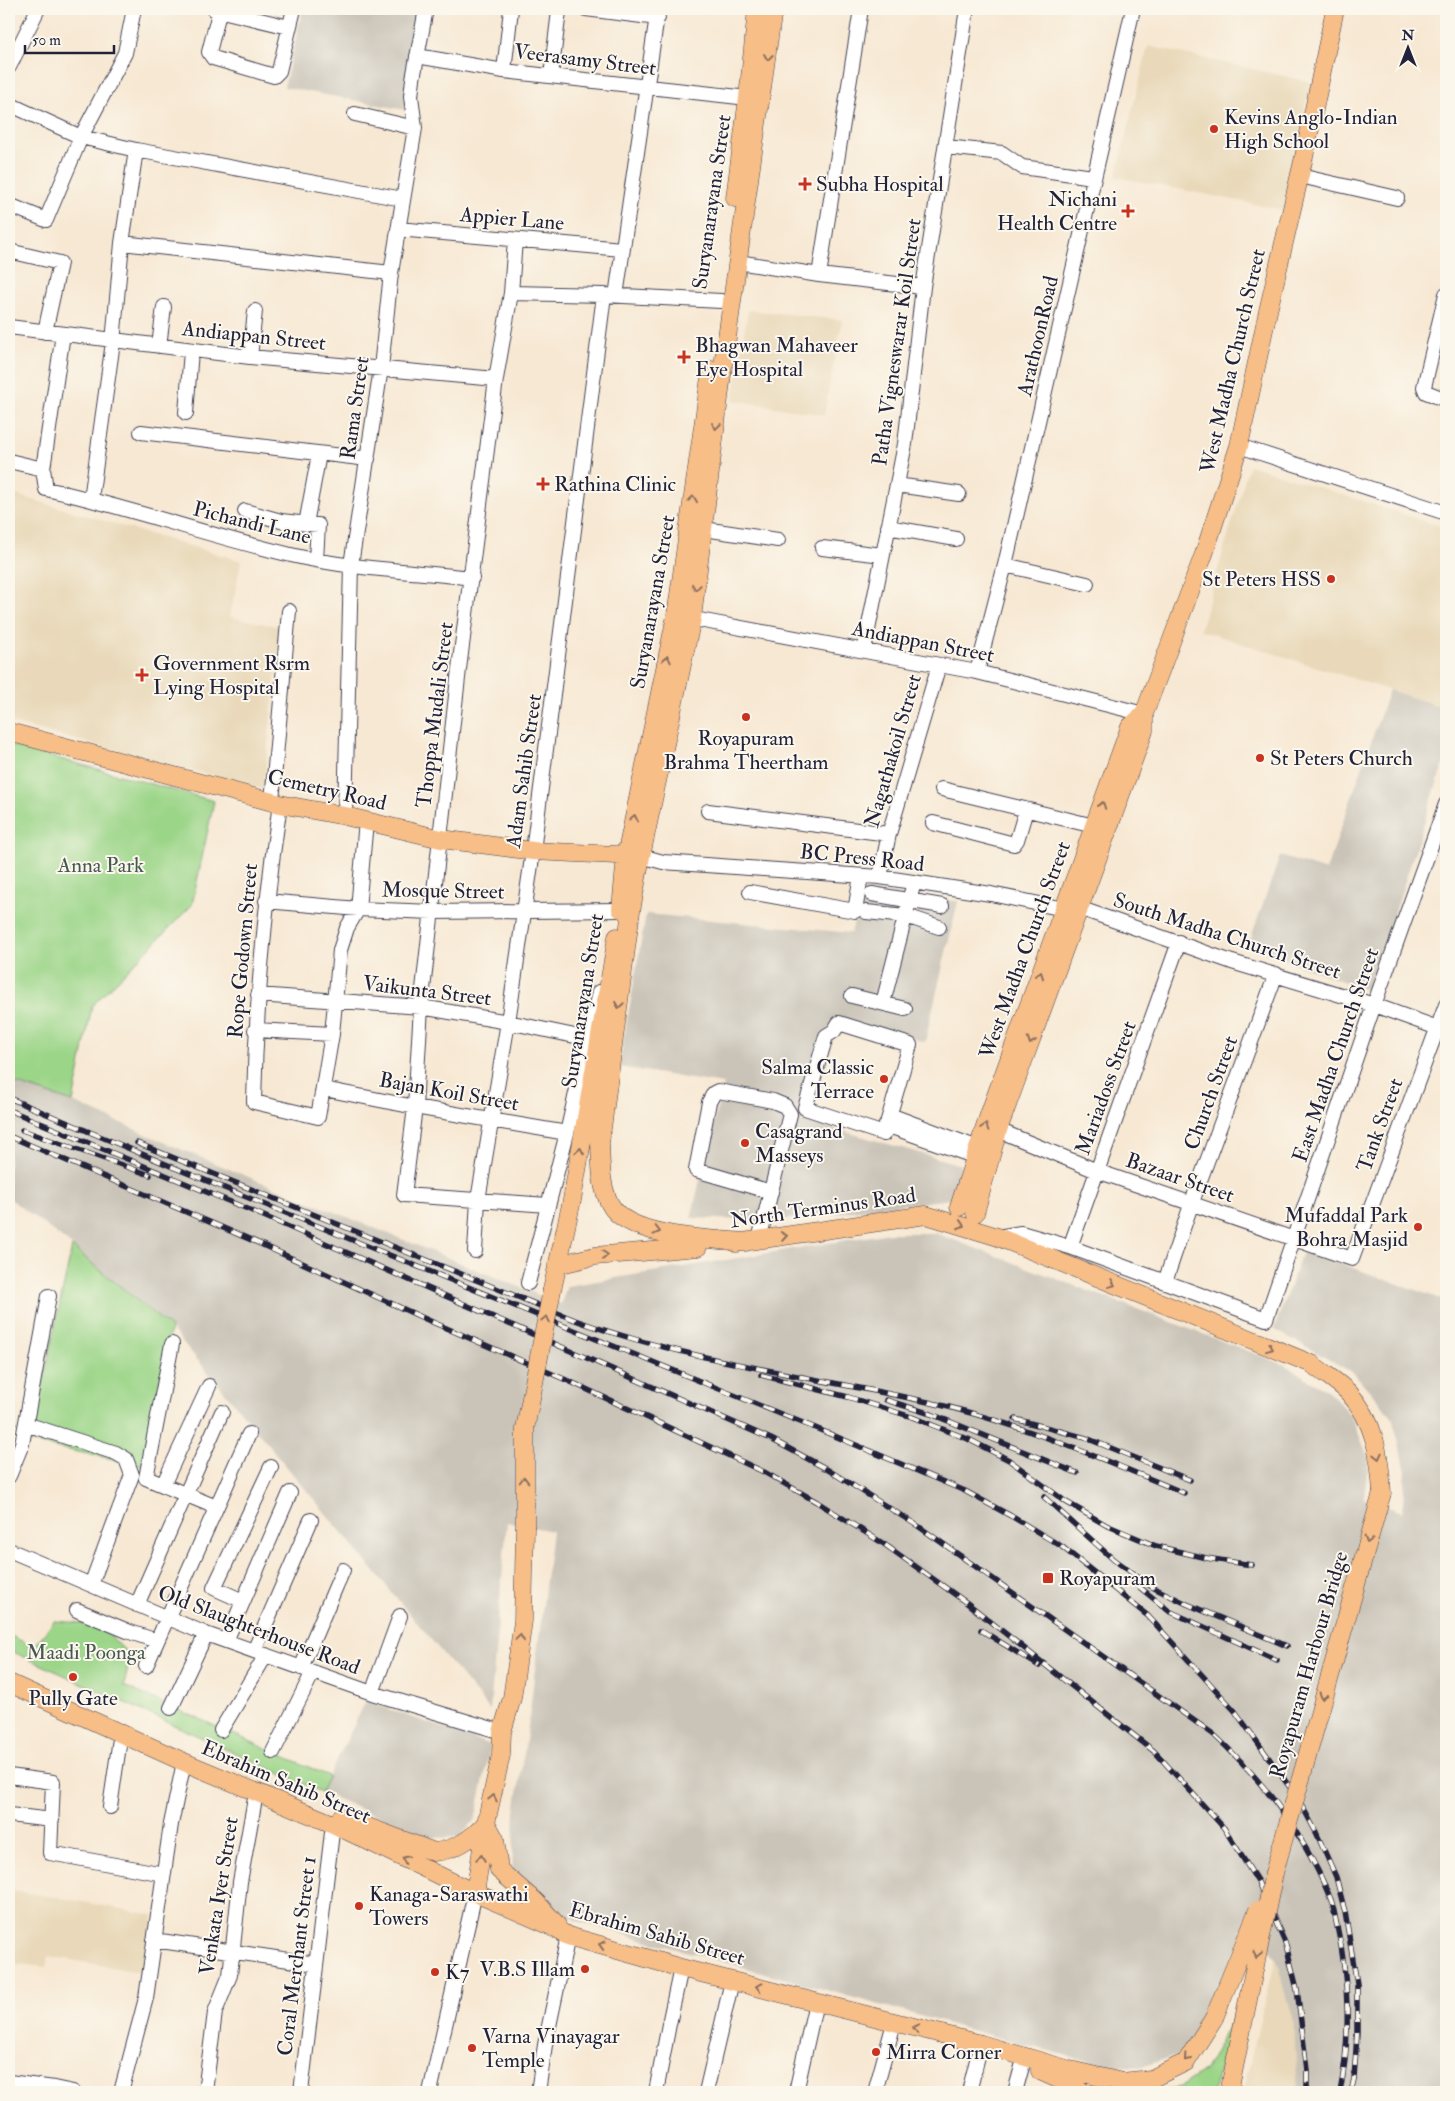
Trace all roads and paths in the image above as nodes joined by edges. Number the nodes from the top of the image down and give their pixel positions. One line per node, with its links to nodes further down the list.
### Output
1 (38, 9): 18 (street)
2 (134, 9): 26 (street)
3 (218, 9): 16 (street); 16 (street)
4 (294, 9): 16 (street)
5 (426, 9): 17 (street, Rama Street)
6 (511, 9): 19 (street)
7 (586, 9): 15 (street)
8 (757, 9): 22 (main road, Suryanarayana Street)
9 (773, 9): 39 (main road, Suryanarayana Street, one-way to 39)
10 (861, 9): 41 (street)
11 (967, 9): 27 (street, Patha Vigneswarar Koil Street)
12 (1133, 9): 30 (street, ArathoonRoad)
13 (1335, 9): 29 (main road, West Madha Church Street)
14 (559, 11): 20 (street)
15 (658, 13): 21 (street, Adam Sahib Street)
16 (289, 27)
17 (417, 56): 19 (street, Veerasamy Street); 25 (street, Rama Street)
18 (9, 67)
19 (504, 70): 20 (street, Veerasamy Street)
20 (551, 76): 21 (street, Veerasamy Street)
21 (647, 87): 22 (street, Veerasamy Street); 37 (street, Adam Sahib Street)
22 (748, 98): 46 (main road, Suryanarayana Street)
23 (9, 104): 26 (street)
24 (355, 114): 25 (street)
25 (415, 128): 32 (street, Rama Street)
26 (80, 137): 28 (street); 33 (street)
27 (946, 147): 30 (street); 42 (street, Patha Vigneswarar Koil Street)
28 (136, 150): 32 (street); 36 (street)
29 (1300, 176): 31 (street); 62 (main road, West Madha Church Street)
30 (1093, 177): 81 (street, ArathoonRoad)
31 (1396, 198)
32 (402, 199): 34 (street, Rama Street)
33 (9, 205)
34 (398, 229): 35 (street, Appier Lane); 40 (street, Rama Street)
35 (515, 240): 37 (street, Appier Lane); 43 (street, Thoppa Mudali Street)
36 (122, 243): 40 (street); 53 (street)
37 (622, 249): 45 (street, Adam Sahib Street)
38 (9, 251): 51 (street)
39 (738, 262): 41 (street); 74 (main road, Suryanarayana Street, one-way to 74)
40 (391, 273): 57 (street, Rama Street)
41 (819, 275): 42 (street)
42 (923, 287): 67 (street, Patha Vigneswarar Koil Street)
43 (511, 293): 45 (street); 58 (street, Thoppa Mudali Street)
44 (1446, 294): 50 (street)
45 (610, 295): 46 (street); 102 (street, Adam Sahib Street)
46 (721, 302): 85 (main road, Suryanarayana Street, one-way to 46)
47 (164, 307): 54 (street)
48 (256, 312): 56 (street)
49 (9, 327): 51 (street, Andiappan Street)
50 (1442, 328): 59 (street)
51 (45, 332): 52 (street, Andiappan Street)
52 (63, 334): 53 (street, Andiappan Street); 66 (street)
53 (113, 342): 54 (street, Andiappan Street); 69 (street)
54 (159, 346): 55 (street, Andiappan Street)
55 (191, 351): 56 (street, Andiappan Street); 60 (street)
56 (250, 358): 57 (street, Andiappan Street)
57 (381, 368): 58 (street, Andiappan Street); 64 (street, Rama Street)
58 (496, 379): 82 (street, Thoppa Mudali Street)
59 (1446, 400)
60 (186, 413)
61 (141, 432): 63 (street)
62 (1239, 446): 71 (street); 89 (main road, West Madha Church Street)
63 (319, 454): 64 (street); 72 (street)
64 (368, 459): 80 (street, Rama Street)
65 (9, 461): 66 (street)
66 (43, 469): 69 (street, Pichandi Lane)
67 (897, 484): 68 (street); 73 (street, Patha Vigneswarar Koil Street)
68 (959, 494)
69 (91, 499): 79 (street, Pichandi Lane)
70 (246, 511): 72 (street)
71 (1446, 513)
72 (306, 524): 79 (street)
73 (888, 527): 75 (street); 78 (street, Patha Vigneswarar Koil Street)
74 (704, 529): 76 (street); 85 (main road, Suryanarayana Street, one-way to 85)
75 (956, 539)
76 (778, 540)
77 (822, 548): 78 (street)
78 (883, 555): 86 (street, Patha Vigneswarar Koil Street)
79 (316, 560): 80 (street, Pichandi Lane)
80 (351, 565): 82 (street, Pichandi Lane); 96 (street, Rama Street)
81 (1005, 565): 83 (street); 88 (street, ArathoonRoad)
82 (472, 578): 101 (street, Thoppa Mudali Street)
83 (1087, 584)
84 (289, 611): 92 (street, Rope Godown Street)
85 (684, 617): 86 (street, Andiappan Street); 103 (main road, Suryanarayana Street)
86 (864, 650): 87 (street, Andiappan Street)
87 (939, 665): 88 (street, Andiappan Street); 100 (street, Nagathakoil Street)
88 (976, 672): 89 (street, Andiappan Street)
89 (1144, 714): 99 (main road, West Madha Church Street)
90 (9, 732): 92 (main road, Cemetry Road)
91 (942, 789): 94 (street)
92 (276, 802): 96 (main road, Cemetry Road); 110 (street, Rope Godown Street)
93 (1446, 804): 127 (street, East Madha Church Street)
94 (1026, 810): 98 (street); 99 (street)
95 (708, 811): 100 (street)
96 (345, 816): 97 (main road, Cemetry Road)
97 (366, 822): 101 (main road, Cemetry Road); 113 (street)
98 (933, 823)
99 (1101, 829): 112 (main road, West Madha Church Street)
100 (889, 834): 105 (street, Nagathakoil Street)
101 (441, 839): 102 (main road, Cemetry Road); 115 (street, Thoppa Mudali Street)
102 (533, 851): 103 (main road, Cemetry Road); 116 (street, Adam Sahib Street)
103 (633, 856): 104 (street, BC Press Road); 114 (main road, Suryanarayana Street); 153 (main road, Suryanarayana Street, one-way to 153)
104 (861, 876): 105 (street, BC Press Road); 107 (street)
105 (880, 878): 106 (street, BC Press Road)
106 (914, 882): 109 (street); 112 (street, BC Press Road)
107 (750, 892)
108 (872, 894): 109 (street)
109 (910, 899): 111 (street); 118 (street)
110 (266, 901): 113 (street, Mosque Street); 123 (street, Rope Godown Street)
111 (942, 906)
112 (1072, 909): 120 (street, South Madha Church Street); 140 (main road, West Madha Church Street, one-way to 140); 142 (main road, West Madha Church Street, one-way to 112)
113 (358, 910): 115 (street, Mosque Street); 125 (street)
114 (620, 910): 116 (street, Mosque Street); 121 (main road, Suryanarayana Street)
115 (433, 912): 116 (street, Mosque Street); 129 (street, Thoppa Mudali Street)
116 (523, 912): 131 (street, Adam Sahib Street)
117 (866, 912): 118 (street)
118 (906, 916): 119 (street); 126 (street)
119 (939, 927)
120 (1179, 942): 122 (street, South Madha Church Street); 143 (street, Mariadoss Street)
121 (614, 957): 135 (street); 157 (main road, Suryanarayana Street, one-way to 121)
122 (1276, 974): 127 (street, South Madha Church Street); 146 (street, Church Street)
123 (258, 994): 125 (street, Vaikunta Street); 133 (street, Rope Godown Street)
124 (852, 996): 126 (street)
125 (334, 1000): 129 (street, Vaikunta Street); 134 (street)
126 (883, 1003): 130 (street)
127 (1374, 1005): 132 (street, South Madha Church Street); 152 (street, East Madha Church Street)
128 (1446, 1005): 132 (street, Tank Street)
129 (421, 1007): 131 (street, Vaikunta Street); 137 (street, Thoppa Mudali Street)
130 (904, 1009)
131 (508, 1022): 135 (street, Vaikunta Street); 138 (street, Adam Sahib Street)
132 (1442, 1029): 156 (street, Tank Street)
133 (255, 1030): 134 (street); 136 (street, Rope Godown Street)
134 (332, 1034): 136 (street)
135 (590, 1039): 141 (street)
136 (324, 1089): 137 (street, Bajan Koil Street)
137 (415, 1107): 138 (street, Bajan Koil Street); 145 (street, Thoppa Mudali Street)
138 (492, 1120): 141 (street, Bajan Koil Street); 145 (street, Adam Sahib Street)
139 (888, 1120): 139 (street); 142 (street)
140 (998, 1130): 143 (street, Bazaar Street); 149 (main road, West Madha Church Street)
141 (567, 1133): 147 (street)
142 (977, 1152): 148 (main road, West Madha Church Street)
143 (1097, 1172): 146 (street, Bazaar Street); 154 (street, Mariadoss Street)
144 (771, 1192): 144 (street); 153 (street)
145 (478, 1200): 147 (street); 155 (street, Adam Sahib Street)
146 (1192, 1202): 152 (street, Bazaar Street); 158 (street, Church Street)
147 (548, 1205): 159 (street)
148 (959, 1207): 149 (main road); 150 (main road)
149 (975, 1213): 151 (main road)
150 (926, 1215): 151 (main road, North Terminus Road, one-way to 151); 153 (main road, North Terminus Road, one-way to 150)
151 (998, 1237): 154 (street); 161 (main road, North Terminus Road, one-way to 161)
152 (1294, 1238): 156 (street, Bazaar Street); 158 (street, East Madha Church Street)
153 (753, 1241): 157 (main road, North Terminus Road, one-way to 153)
154 (1070, 1247): 158 (street)
155 (475, 1251)
156 (1352, 1259)
157 (557, 1265): 194 (main road, Suryanarayana Street, one-way to 157, bridge)
158 (1165, 1282)
159 (528, 1283)
160 (49, 1296): 165 (street)
161 (1224, 1330): 206 (main road, Royapuram Harbour Bridge, one-way to 206, bridge)
162 (172, 1344): 169 (street)
163 (209, 1386): 169 (street)
164 (222, 1412): 171 (street)
165 (26, 1424): 168 (street); 176 (street)
166 (249, 1434): 172 (street)
167 (271, 1467): 177 (street)
168 (9, 1476)
169 (163, 1486): 171 (street)
170 (290, 1493): 177 (street)
171 (186, 1495): 172 (street); 178 (street)
172 (216, 1508): 181 (street)
173 (311, 1520): 185 (street)
174 (9, 1550): 176 (street, Old Slaughterhouse Road)
175 (343, 1570): 187 (street)
176 (90, 1585): 178 (street, Old Slaughterhouse Road)
177 (243, 1601): 184 (street)
178 (138, 1606): 181 (street, Old Slaughterhouse Road)
179 (77, 1610): 183 (street)
180 (400, 1616): 190 (street)
181 (166, 1619): 182 (street, Old Slaughterhouse Road); 183 (street)
182 (206, 1634): 184 (street, Old Slaughterhouse Road); 191 (street)
183 (157, 1641): 186 (street)
184 (226, 1641): 185 (street, Old Slaughterhouse Road)
185 (260, 1653): 187 (street, Old Slaughterhouse Road); 192 (street)
186 (146, 1666)
187 (307, 1670): 190 (street, Old Slaughterhouse Road); 195 (street)
188 (9, 1671): 204 (main road, Ebrahim Sahib Street)
189 (9, 1683): 193 (main road, Ebrahim Sahib Street)
190 (372, 1693): 194 (street, Old Slaughterhouse Road)
191 (171, 1708)
192 (221, 1730)
193 (121, 1732): 196 (main road, Ebrahim Sahib Street); 199 (street)
194 (502, 1732): 202 (main road, Suryanarayana Street, one-way to 194)
195 (273, 1752)
196 (184, 1762): 198 (main road, Ebrahim Sahib Street); 207 (street)
197 (9, 1776): 201 (street)
198 (256, 1793): 203 (main road, Ebrahim Sahib Street); 211 (street, Venkata Iyer Street)
199 (110, 1807)
200 (9, 1815): 201 (street)
201 (52, 1820): 207 (street)
202 (486, 1823): 204 (main road); 208 (main road, Suryanarayana Street, one-way to 202); 209 (main road)
203 (333, 1824): 205 (main road, Ebrahim Sahib Street, one-way to 203); 212 (street, Coral Merchant Street 1)
204 (434, 1852): 205 (main road)
205 (428, 1871): 208 (main road, Ebrahim Sahib Street)
206 (1274, 1872): 217 (main road, Ebrahim Sahib Street, one-way to 217, bridge); 233 (main road, Royapuram Harbour Bridge, one-way to 233, bridge)
207 (164, 1874): 210 (street)
208 (475, 1893): 209 (main road, Ebrahim Sahib Street); 225 (street)
209 (568, 1936): 213 (main road, Ebrahim Sahib Street, one-way to 209); 226 (street)
210 (154, 1940): 211 (street); 222 (street)
211 (232, 1952): 212 (street); 223 (street, Venkata Iyer Street)
212 (316, 1964): 224 (street, Coral Merchant Street 1)
213 (681, 1968): 214 (main road, Ebrahim Sahib Street); 227 (street)
214 (732, 1980): 215 (main road, Ebrahim Sahib Street, one-way to 214); 228 (street)
215 (816, 2002): 216 (main road, Ebrahim Sahib Street); 229 (street)
216 (894, 2023): 217 (main road, Ebrahim Sahib Street, one-way to 216); 230 (street)
217 (981, 2044): 218 (main road); 231 (street)
218 (1023, 2063): 220 (main road); 232 (street)
219 (9, 2082): 221 (street)
220 (1074, 2090)
221 (73, 2092)
222 (121, 2092)
223 (205, 2092)
224 (301, 2092)
225 (430, 2092)
226 (538, 2092)
227 (656, 2092)
228 (706, 2092)
229 (796, 2092)
230 (875, 2092)
231 (970, 2092)
232 (1015, 2092)
233 (1229, 2092)

